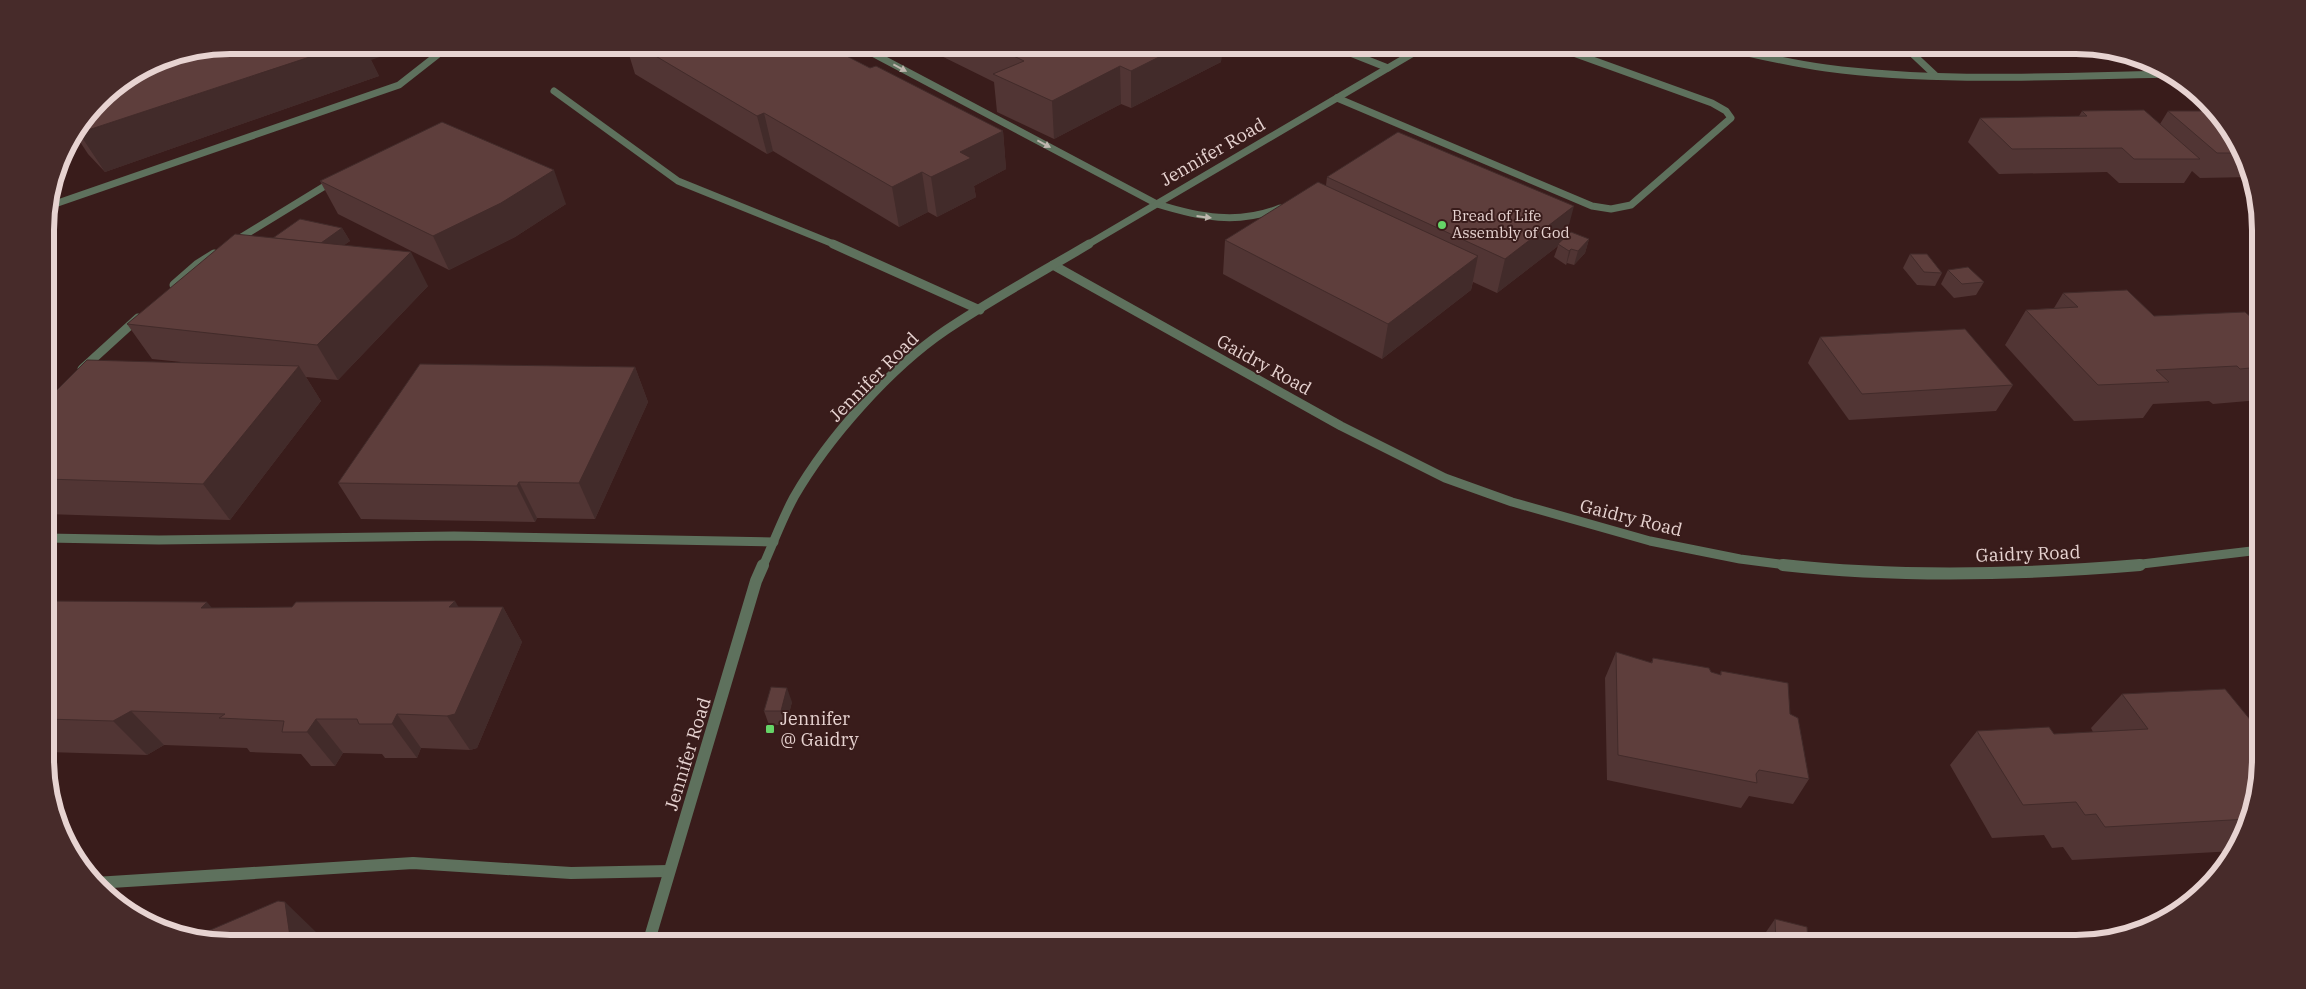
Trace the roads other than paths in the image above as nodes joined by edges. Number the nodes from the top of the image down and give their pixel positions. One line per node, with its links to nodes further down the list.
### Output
1 (439, 54): 16 (street)
2 (874, 54): 18 (street, one-way to 18)
3 (1353, 54): 8 (street)
4 (1412, 54): 8 (street, Jennifer Road)
5 (1576, 54): 13 (street)
6 (1751, 54): 10 (street)
7 (1913, 54): 10 (street)
8 (1388, 68): 12 (street, Jennifer Road)
9 (2158, 74): 10 (street)
10 (1936, 76)
11 (554, 91): 22 (street)
12 (1337, 98): 13 (street); 18 (street, Jennifer Road)
13 (1410, 129): 14 (street)
14 (1402, 134)
15 (340, 177): 20 (street)
16 (56, 203)
17 (1290, 203): 18 (street, one-way to 17)
18 (1157, 204): 19 (street, Jennifer Road)
19 (1053, 265): 22 (street, Jennifer Road); 26 (street, Gaidry Road)
20 (169, 290)
21 (147, 310): 23 (street)
22 (980, 310): 25 (street, Jennifer Road)
23 (75, 376)
24 (54, 538): 25 (street)
25 (774, 542): 27 (street, Jennifer Road)
26 (2252, 551)
27 (669, 871): 28 (street); 29 (street, Jennifer Road)
28 (104, 882)
29 (651, 935)

